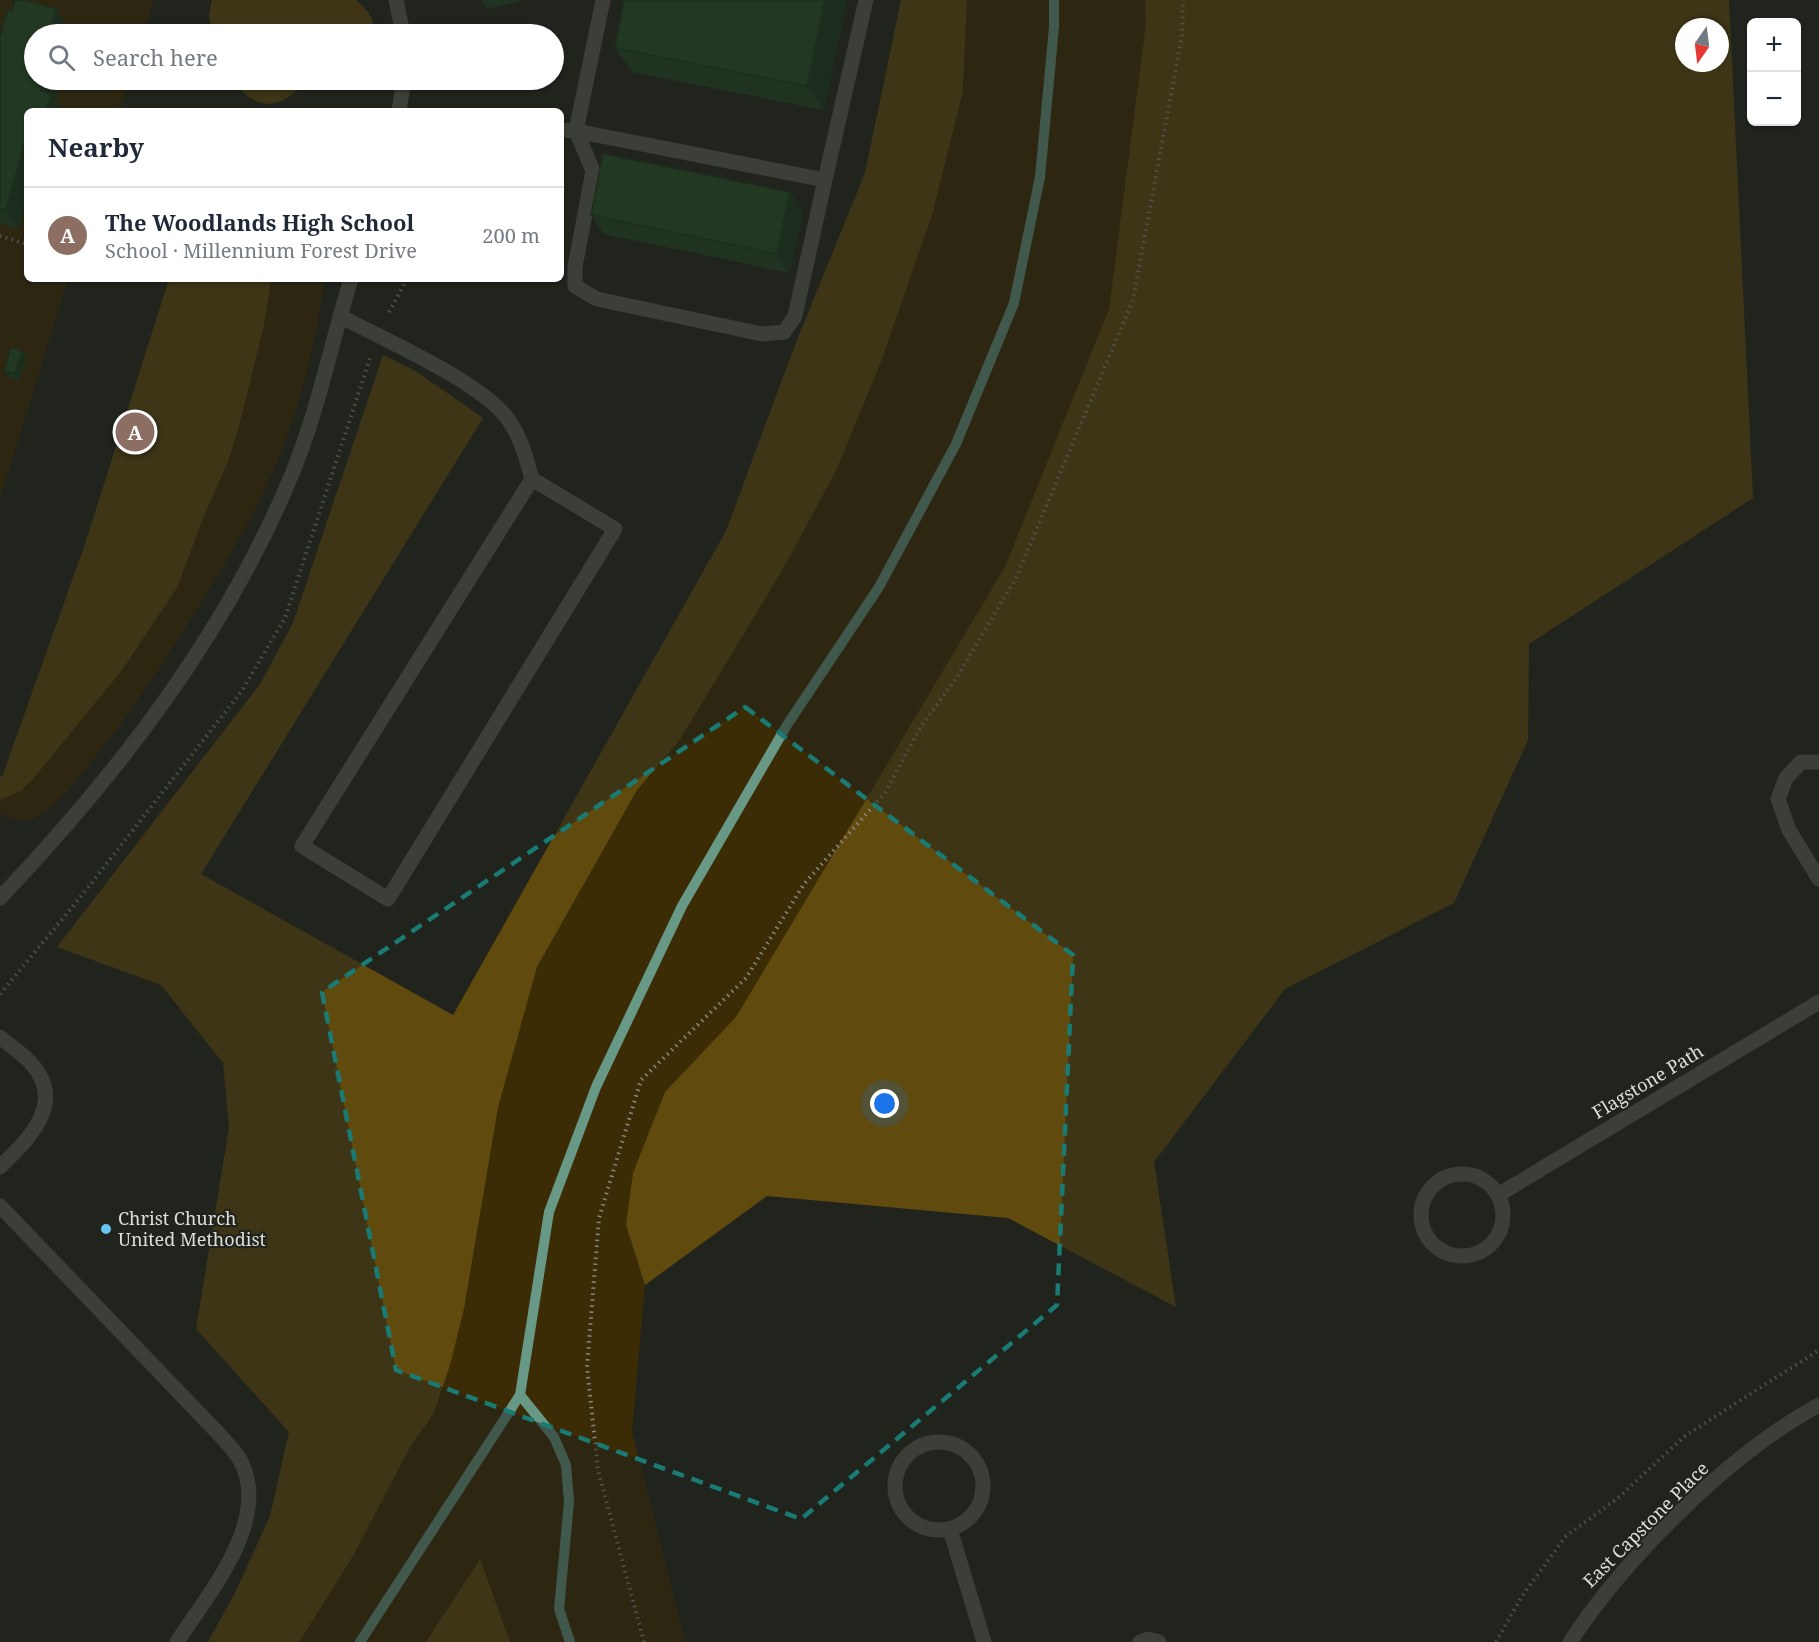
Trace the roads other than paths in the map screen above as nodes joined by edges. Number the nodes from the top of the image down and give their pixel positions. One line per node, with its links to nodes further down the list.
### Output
1 (396, 0): 4 (street)
2 (603, 0): 7 (street)
3 (866, 0): 8 (street)
4 (401, 24)
5 (402, 90): 6 (street)
6 (399, 108)
7 (568, 131): 8 (street); 8 (street)
8 (825, 180)
9 (350, 282): 10 (street)
10 (340, 316): 11 (street); 14 (street)
11 (532, 479): 11 (street)
12 (1819, 762): 13 (street)
13 (1819, 879)
14 (0, 898)
15 (1819, 1002): 18 (street, Flagstone Path)
16 (0, 1037): 17 (street)
17 (0, 1167)
18 (1498, 1195): 18 (street)
19 (0, 1206): 22 (street)
20 (1819, 1405): 26 (street, East Capstone Place)
21 (950, 1529): 21 (street); 23 (street)
22 (177, 1642)
23 (984, 1642)
24 (1140, 1642): 25 (street)
25 (1159, 1642)
26 (1570, 1642)

